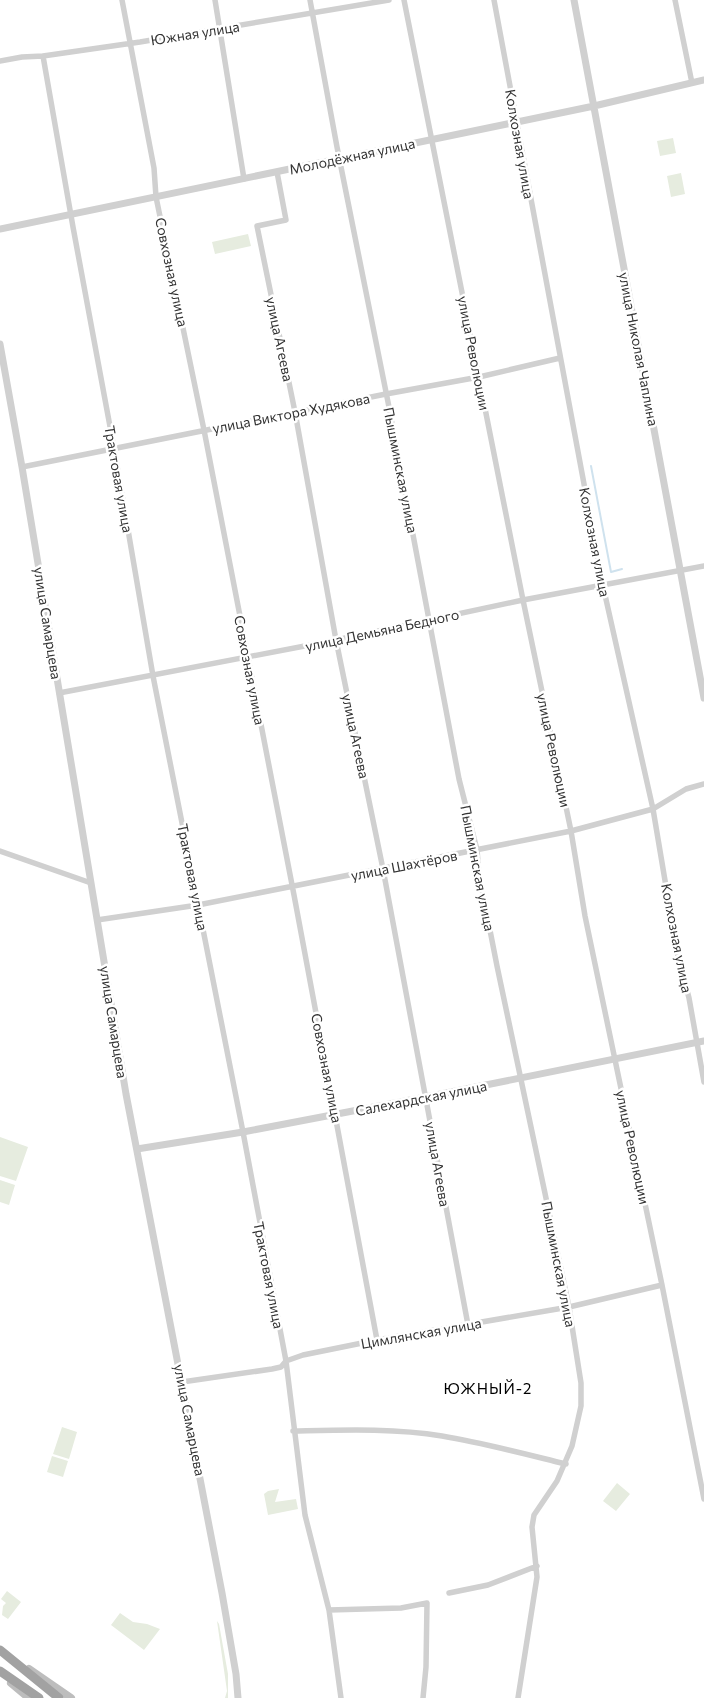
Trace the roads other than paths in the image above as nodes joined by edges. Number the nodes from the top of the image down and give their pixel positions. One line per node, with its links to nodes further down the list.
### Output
1 (122, 0): 11 (street, Совхозная улица)
2 (214, 0): 10 (street)
3 (310, 0): 9 (street, Пышминская улица)
4 (389, 0): 9 (street, Южная улица)
5 (404, 0): 18 (street, улица Революции)
6 (494, 0): 17 (street, Колхозная улица)
7 (574, 0): 16 (street, улица Николая Чаплина)
8 (675, 0): 15 (street)
9 (312, 13): 10 (street, Южная улица); 19 (street, Пышминская улица)
10 (220, 29): 11 (street, Южная улица); 21 (street)
11 (130, 43): 12 (street, Южная улица); 22 (street, Совхозная улица)
12 (43, 56): 13 (street, Южная улица); 23 (street, Трактовая улица)
13 (0, 61)
14 (704, 80): 15 (street, Молодёжная улица)
15 (692, 83): 16 (street, Молодёжная улица)
16 (594, 106): 17 (street, Молодёжная улица); 34 (street, улица Николая Чаплина)
17 (516, 122): 18 (street, Молодёжная улица); 26 (street, Колхозная улица)
18 (431, 140): 19 (street, Молодёжная улица); 27 (street, улица Революции)
19 (339, 158): 20 (street, Молодёжная улица); 28 (street, Пышминская улица)
20 (277, 172): 21 (street, Молодёжная улица); 29 (street, улица Агеева)
21 (244, 179): 22 (street, Молодёжная улица)
22 (156, 197): 23 (street, Молодёжная улица); 30 (street, Совхозная улица)
23 (70, 213): 24 (street, Молодёжная улица); 31 (street, Трактовая улица)
24 (0, 229)
25 (0, 344): 32 (street, улица Самарцева)
26 (560, 358): 27 (street, улица Виктора Худякова); 35 (street, Колхозная улица)
27 (479, 377): 28 (street, улица Виктора Худякова); 36 (street, улица Революции)
28 (386, 394): 29 (street, улица Виктора Худякова); 37 (street, Пышминская улица)
29 (295, 412): 30 (street, улица Виктора Худякова); 38 (street, улица Агеева)
30 (204, 430): 31 (street, улица Виктора Худякова); 39 (street, Совхозная улица)
31 (114, 448): 32 (street, улица Виктора Худякова); 40 (street, Трактовая улица)
32 (22, 467): 41 (street, улица Самарцева)
33 (704, 566): 34 (street, улица Демьяна Бедного)
34 (681, 571): 35 (street, улица Демьяна Бедного); 42 (street, улица Николая Чаплина)
35 (603, 586): 36 (street, улица Демьяна Бедного); 44 (street, Колхозная улица)
36 (523, 600): 37 (street, улица Демьяна Бедного); 45 (street, улица Революции)
37 (430, 620): 38 (street, улица Демьяна Бедного); 46 (street, Пышминская улица)
38 (336, 640): 39 (street, улица Демьяна Бедного); 48 (street, улица Агеева)
39 (247, 657): 40 (street, улица Демьяна Бедного); 50 (street, Совхозная улица)
40 (153, 676): 41 (street, улица Демьяна Бедного); 51 (street, Трактовая улица)
41 (59, 693): 49 (street, улица Самарцева)
42 (704, 698)
43 (704, 784): 44 (street, улица Шахтёров)
44 (652, 809): 45 (street, улица Шахтёров); 53 (street, Колхозная улица)
45 (571, 831): 46 (street, улица Шахтёров); 54 (street, улица Революции)
46 (477, 850): 48 (street, улица Шахтёров); 55 (street, Пышминская улица)
47 (0, 851): 49 (street)
48 (383, 869): 50 (street, улица Шахтёров); 57 (street, улица Агеева)
49 (91, 883): 52 (street, улица Самарцева)
50 (292, 887): 51 (street, улица Шахтёров); 58 (street, Совхозная улица)
51 (198, 905): 52 (street, улица Шахтёров); 59 (street, Трактовая улица)
52 (97, 920): 60 (street, улица Самарцева)
53 (700, 1042): 54 (street, Салехардская улица); 56 (street, Колхозная улица)
54 (615, 1060): 55 (street, Салехардская улица); 61 (street, улица Революции)
55 (521, 1078): 57 (street, Салехардская улица); 62 (street, Пышминская улица)
56 (704, 1082)
57 (426, 1097): 58 (street, Салехардская улица); 63 (street, улица Агеева)
58 (336, 1114): 59 (street, Салехардская улица); 64 (street, Совхозная улица)
59 (243, 1132): 60 (street, Салехардская улица); 65 (street, Трактовая улица)
60 (137, 1149): 66 (street, улица Самарцева)
61 (662, 1285): 62 (street, Цимлянская улица); 69 (street, улица Революции)
62 (569, 1307): 63 (street, Цимлянская улица); 68 (street, Пышминская улица)
63 (468, 1325): 64 (street, Цимлянская улица)
64 (377, 1340): 65 (street, Цимлянская улица)
65 (286, 1361): 66 (street, Цимлянская улица); 67 (street, Трактовая улица)
66 (182, 1382): 79 (street, улица Самарцева)
67 (294, 1431): 68 (street); 72 (street, Трактовая улица)
68 (566, 1464): 70 (street, Пышминская улица)
69 (704, 1499)
70 (537, 1566): 71 (street); 82 (street, Пышминская улица)
71 (449, 1593)
72 (329, 1610): 80 (street, Трактовая улица); 81 (street)
73 (0, 1649): 77 (highway); 78 (main road)
74 (0, 1673): 75 (main road); 76 (highway)
75 (29, 1698)
76 (39, 1698)
77 (59, 1698)
78 (71, 1698)
79 (238, 1698)
80 (342, 1698)
81 (423, 1698)
82 (518, 1698)

